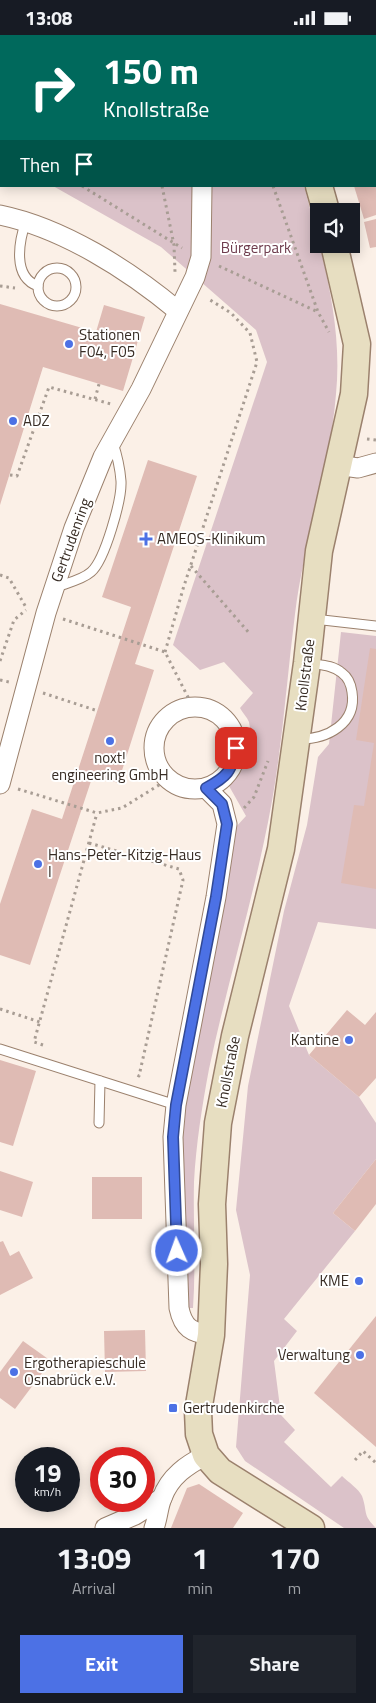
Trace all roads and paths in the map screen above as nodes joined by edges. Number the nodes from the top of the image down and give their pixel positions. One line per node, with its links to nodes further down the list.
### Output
1 (162, 187): 8 (path)
2 (202, 187): 11 (street, Gertrudenring)
3 (273, 187): 13 (path)
4 (319, 187): 5 (street)
5 (324, 203)
6 (0, 215): 7 (street)
7 (26, 221): 10 (lane); 12 (street)
8 (174, 245)
9 (336, 253): 21 (street, Knollstraße)
10 (38, 285): 10 (lane)
11 (189, 289): 12 (street, Gertrudenring); 23 (path)
12 (178, 311): 17 (street, Gertrudenring)
13 (331, 335)
14 (99, 384): 15 (path)
15 (95, 399): 16 (path); 22 (path)
16 (117, 405)
17 (112, 439): 25 (street, Gertrudenring); 25 (lane)
18 (365, 439): 19 (path)
19 (376, 440)
20 (376, 463): 21 (street)
21 (337, 465): 27 (street, Knollstraße)
22 (10, 475)
23 (190, 566): 29 (path); 30 (path)
24 (0, 575): 26 (path)
25 (53, 588): 26 (street, Gertrudenring)
26 (35, 609): 30 (path); 31 (path); 34 (street, Gertrudenring)
27 (311, 619): 28 (lane); 32 (street, Knollstraße)
28 (376, 626)
29 (250, 634)
30 (165, 652): 35 (path)
31 (0, 661)
32 (307, 663): 37 (street, Knollstraße); 37 (lane)
33 (0, 679): 34 (path)
34 (26, 688): 36 (path); 39 (street, Gertrudenring)
35 (193, 707): 38 (street); 40 (street)
36 (98, 711)
37 (297, 739): 51 (street, Knollstraße)
38 (167, 780): 40 (street); 41 (path)
39 (0, 784): 41 (path)
40 (206, 788): 49 (street)
41 (97, 813): 42 (path)
42 (89, 843): 44 (path); 47 (path)
43 (0, 1009): 44 (path)
44 (40, 1022): 45 (path)
45 (44, 1045)
46 (0, 1049): 48 (lane)
47 (129, 1073)
48 (100, 1081): 49 (lane); 50 (lane)
49 (176, 1105): 51 (street)
50 (99, 1123)
51 (211, 1335): 52 (street, Knollstraße)
52 (206, 1455): 55 (street); 58 (street)
53 (355, 1460): 54 (path)
54 (376, 1463)
55 (162, 1498): 56 (street); 57 (street)
56 (105, 1528)
57 (154, 1528)
58 (311, 1528)

